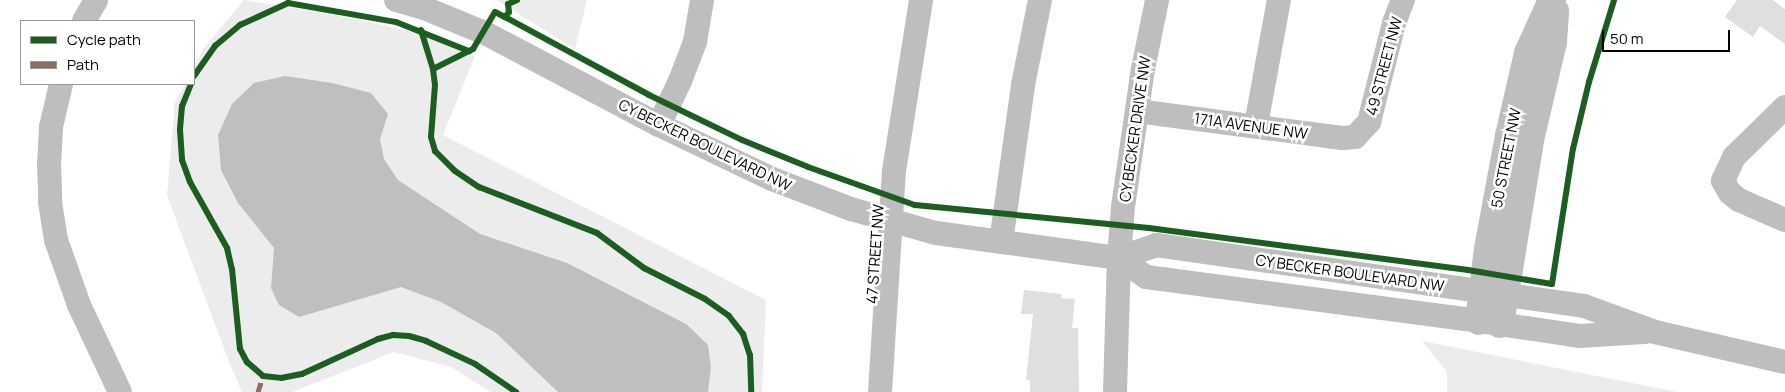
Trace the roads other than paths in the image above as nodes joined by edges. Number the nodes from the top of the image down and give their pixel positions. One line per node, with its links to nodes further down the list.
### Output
1 (96, 0): 10 (street)
2 (396, 0): 14 (street, CY BECKER BOULEVARD NW)
3 (702, 0): 14 (street)
4 (921, 0): 17 (street, 47 STREET NW)
5 (1040, 0): 19 (street)
6 (1157, 0): 13 (street, CY BECKER DRIVE NW)
7 (1279, 0): 15 (street)
8 (1403, 0): 16 (street, 49 STREET NW)
9 (1554, 0): 21 (main road, 50 STREET NW)
10 (85, 20)
11 (60, 85): 25 (street)
12 (1785, 107): 18 (street)
13 (1137, 111): 15 (street, 171A AVENUE NW); 20 (street, CY BECKER DRIVE NW)
14 (659, 125): 17 (street, CY BECKER BOULEVARD NW)
15 (1256, 125): 16 (street, 171A AVENUE NW)
16 (1363, 130)
17 (890, 220): 19 (street, CY BECKER BOULEVARD NW); 26 (street, 47 STREET NW)
18 (1785, 220)
19 (1001, 242): 20 (street, CY BECKER BOULEVARD NW)
20 (1119, 258): 21 (street, CY BECKER BOULEVARD NW); 22 (street, CY BECKER BOULEVARD NW); 27 (street, CY BECKER DRIVE NW)
21 (1493, 293): 22 (main road, 50 STREET NW); 23 (street, CY BECKER BOULEVARD NW)
22 (1490, 322): 23 (street, CY BECKER BOULEVARD NW)
23 (1655, 332): 24 (street)
24 (1785, 362)
25 (120, 392)
26 (880, 392)
27 (1115, 392)

